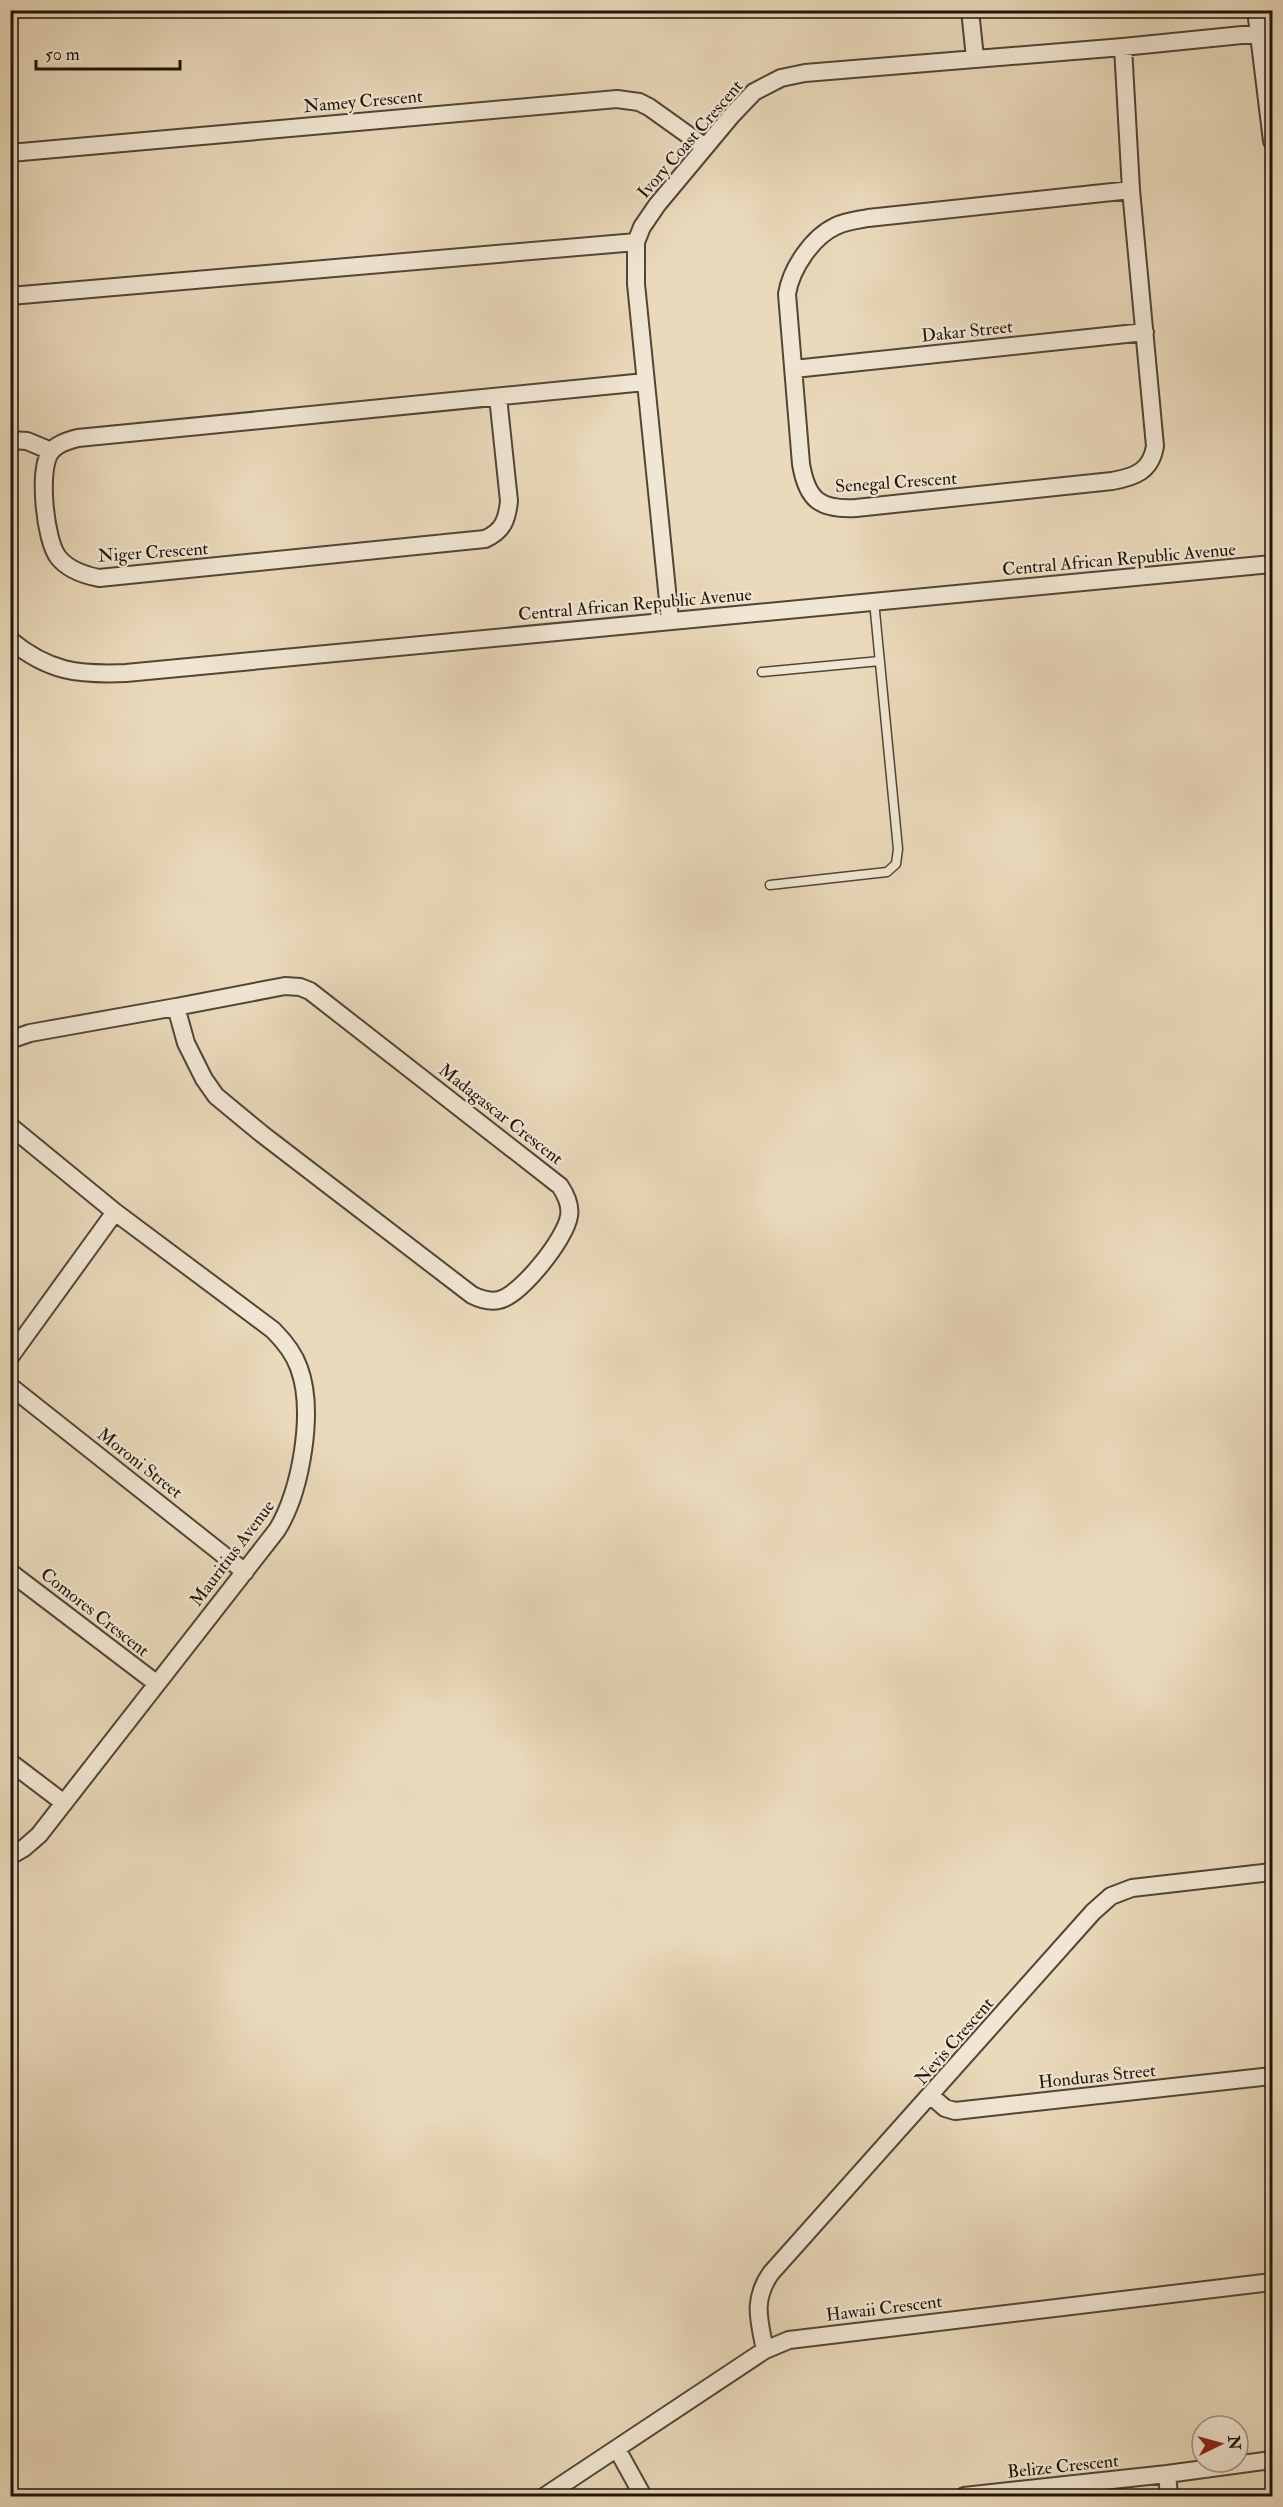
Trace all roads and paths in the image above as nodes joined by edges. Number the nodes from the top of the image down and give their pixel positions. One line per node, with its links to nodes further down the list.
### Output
1 (16, 10): 4 (street)
2 (970, 10): 7 (street)
3 (1256, 10): 5 (street)
4 (10, 11)
5 (1265, 33): 6 (street, Ivory Coast Crescent); 8 (street)
6 (1123, 47): 7 (street, Ivory Coast Crescent); 11 (street, Senegal Crescent)
7 (975, 58): 9 (street, Ivory Coast Crescent)
8 (1272, 141)
9 (705, 147): 10 (street, Namey Crescent); 12 (street, Ivory Coast Crescent)
10 (10, 153)
11 (1131, 190): 14 (street, Senegal Crescent); 15 (street, Senegal Crescent)
12 (636, 242): 13 (street); 16 (street, Ivory Coast Crescent)
13 (10, 296)
14 (1145, 333): 15 (street, Dakar Street); 15 (street, Senegal Crescent)
15 (794, 369)
16 (645, 382): 17 (street); 22 (street, Ivory Coast Crescent)
17 (498, 397): 19 (street); 19 (street, Niger Crescent)
18 (10, 440): 19 (street)
19 (51, 451)
20 (1272, 564): 21 (street, Central African Republic Avenue)
21 (874, 601): 22 (street, Central African Republic Avenue); 24 (lane)
22 (670, 620): 23 (street, Central African Republic Avenue)
23 (10, 640)
24 (880, 661): 25 (lane); 26 (lane)
25 (762, 672)
26 (770, 885)
27 (176, 1007): 27 (street, Madagascar Crescent); 28 (street, Madagascar Crescent)
28 (10, 1040)
29 (10, 1126): 30 (street, Mauritius Avenue)
30 (115, 1212): 31 (street); 34 (street, Mauritius Avenue)
31 (10, 1357)
32 (10, 1386): 34 (street, Moroni Street)
33 (10, 1572): 35 (street, Comores Crescent)
34 (245, 1572): 35 (street, Mauritius Avenue)
35 (156, 1683): 37 (street, Mauritius Avenue)
36 (10, 1762): 37 (street)
37 (64, 1803): 38 (street, Mauritius Avenue)
38 (10, 1856)
39 (1272, 1872): 41 (street, Nevis Crescent)
40 (1272, 2076): 41 (street, Honduras Street)
41 (931, 2096): 43 (street, Nevis Crescent)
42 (1272, 2282): 43 (street, Hawaii Crescent)
43 (765, 2350): 44 (street, Hawaii Crescent)
44 (617, 2450): 47 (street, Hawaii Crescent); 48 (street)
45 (1272, 2460): 46 (street, Belize Crescent)
46 (1167, 2474): 49 (street, Belize Crescent); 50 (street)
47 (545, 2496)
48 (643, 2496)
49 (964, 2496)
50 (1169, 2496)

